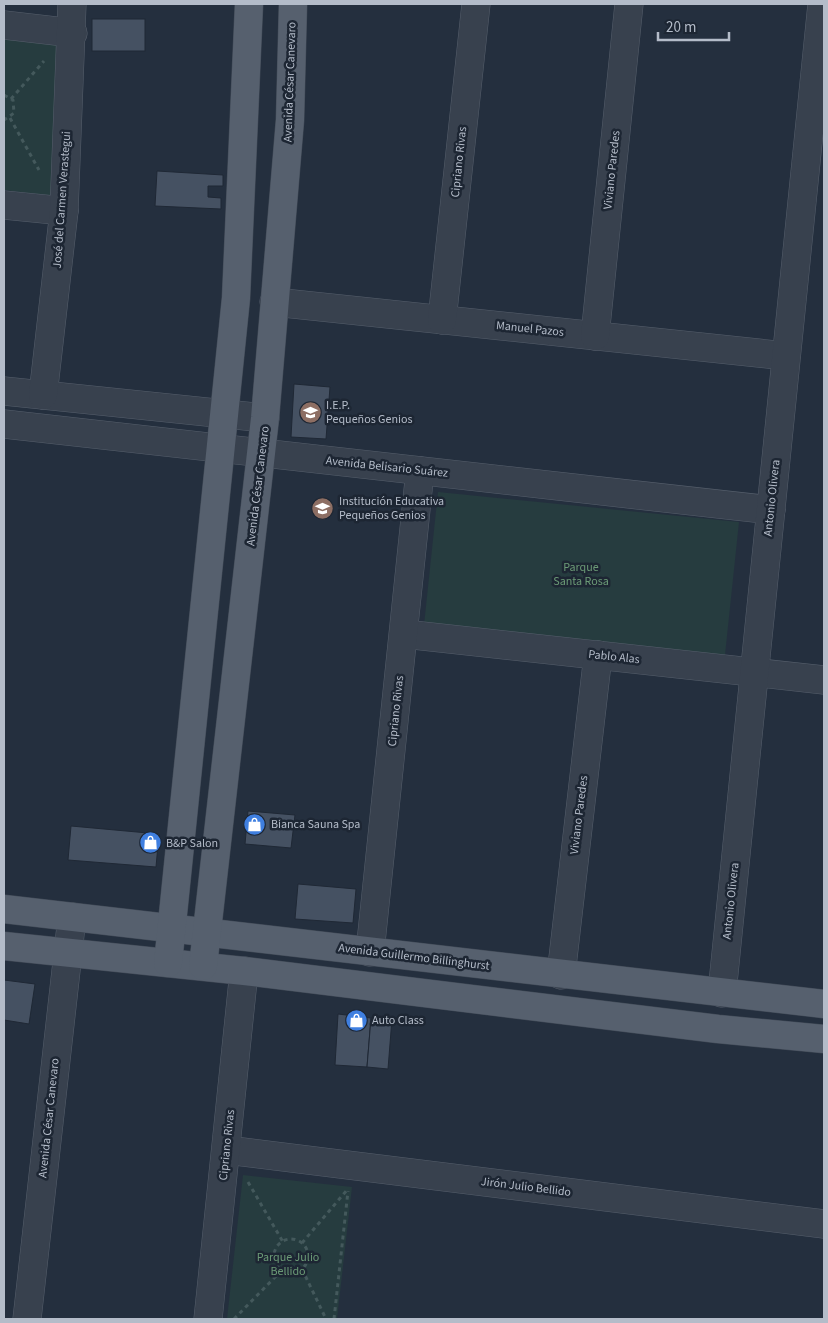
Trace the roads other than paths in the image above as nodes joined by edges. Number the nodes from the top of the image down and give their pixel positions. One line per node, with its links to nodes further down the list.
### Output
1 (72, 4): 8 (street, José del Carmen Verastegui)
2 (249, 4): 17 (main road)
3 (293, 4): 11 (main road, Avenida César Canevaro)
4 (476, 4): 12 (street, Cipriano Rivas)
5 (629, 4): 13 (street, Viviano Paredes)
6 (822, 4): 14 (street, Antonio Olivera)
7 (4, 25): 8 (street)
8 (72, 33): 10 (street, José del Carmen Verastegui)
9 (4, 205): 10 (street)
10 (64, 211): 16 (street, José del Carmen Verastegui)
11 (274, 302): 12 (street, Manuel Pazos); 18 (main road, Avenida César Canevaro)
12 (442, 320): 13 (street, Manuel Pazos)
13 (596, 336): 14 (street, Manuel Pazos)
14 (786, 356): 23 (street, Antonio Olivera)
15 (4, 391): 16 (street)
16 (44, 395): 17 (street)
17 (226, 414): 18 (street); 20 (main road)
18 (266, 418): 21 (main road, Avenida César Canevaro)
19 (4, 424): 20 (street, Avenida Belisario Suárez)
20 (222, 449): 21 (street, Avenida Belisario Suárez); 30 (main road)
21 (261, 453): 22 (street, Avenida Belisario Suárez); 31 (main road, Avenida César Canevaro)
22 (420, 471): 23 (street, Avenida Belisario Suárez); 24 (street, Cipriano Rivas)
23 (771, 510): 26 (street, Antonio Olivera)
24 (404, 634): 25 (street, Pablo Alas); 33 (street, Cipriano Rivas)
25 (598, 655): 26 (street, Pablo Alas); 38 (street, Viviano Paredes)
26 (754, 672): 27 (street, Pablo Alas); 39 (street, Antonio Olivera)
27 (824, 680)
28 (4, 909): 29 (main road, Avenida Guillermo Billinghurst)
29 (72, 917): 30 (main road, Avenida Guillermo Billinghurst); 34 (street, Avenida César Canevaro)
30 (172, 928): 31 (main road, Avenida Guillermo Billinghurst); 35 (main road)
31 (207, 932): 33 (main road, Avenida Guillermo Billinghurst); 36 (main road, Avenida César Canevaro)
32 (4, 946): 34 (main road)
33 (370, 952): 38 (main road, Avenida Guillermo Billinghurst)
34 (68, 953): 35 (main road); 45 (street, Avenida César Canevaro)
35 (168, 963): 36 (main road)
36 (203, 966): 37 (main road)
37 (244, 971): 41 (main road); 42 (street, Cipriano Rivas)
38 (561, 975): 39 (main road, Avenida Guillermo Billinghurst)
39 (722, 993): 40 (main road, Avenida Guillermo Billinghurst)
40 (824, 1004)
41 (824, 1039)
42 (227, 1150): 43 (street, Jirón Julio Bellido); 44 (street, Cipriano Rivas)
43 (824, 1224)
44 (221, 1315)
45 (27, 1319)

